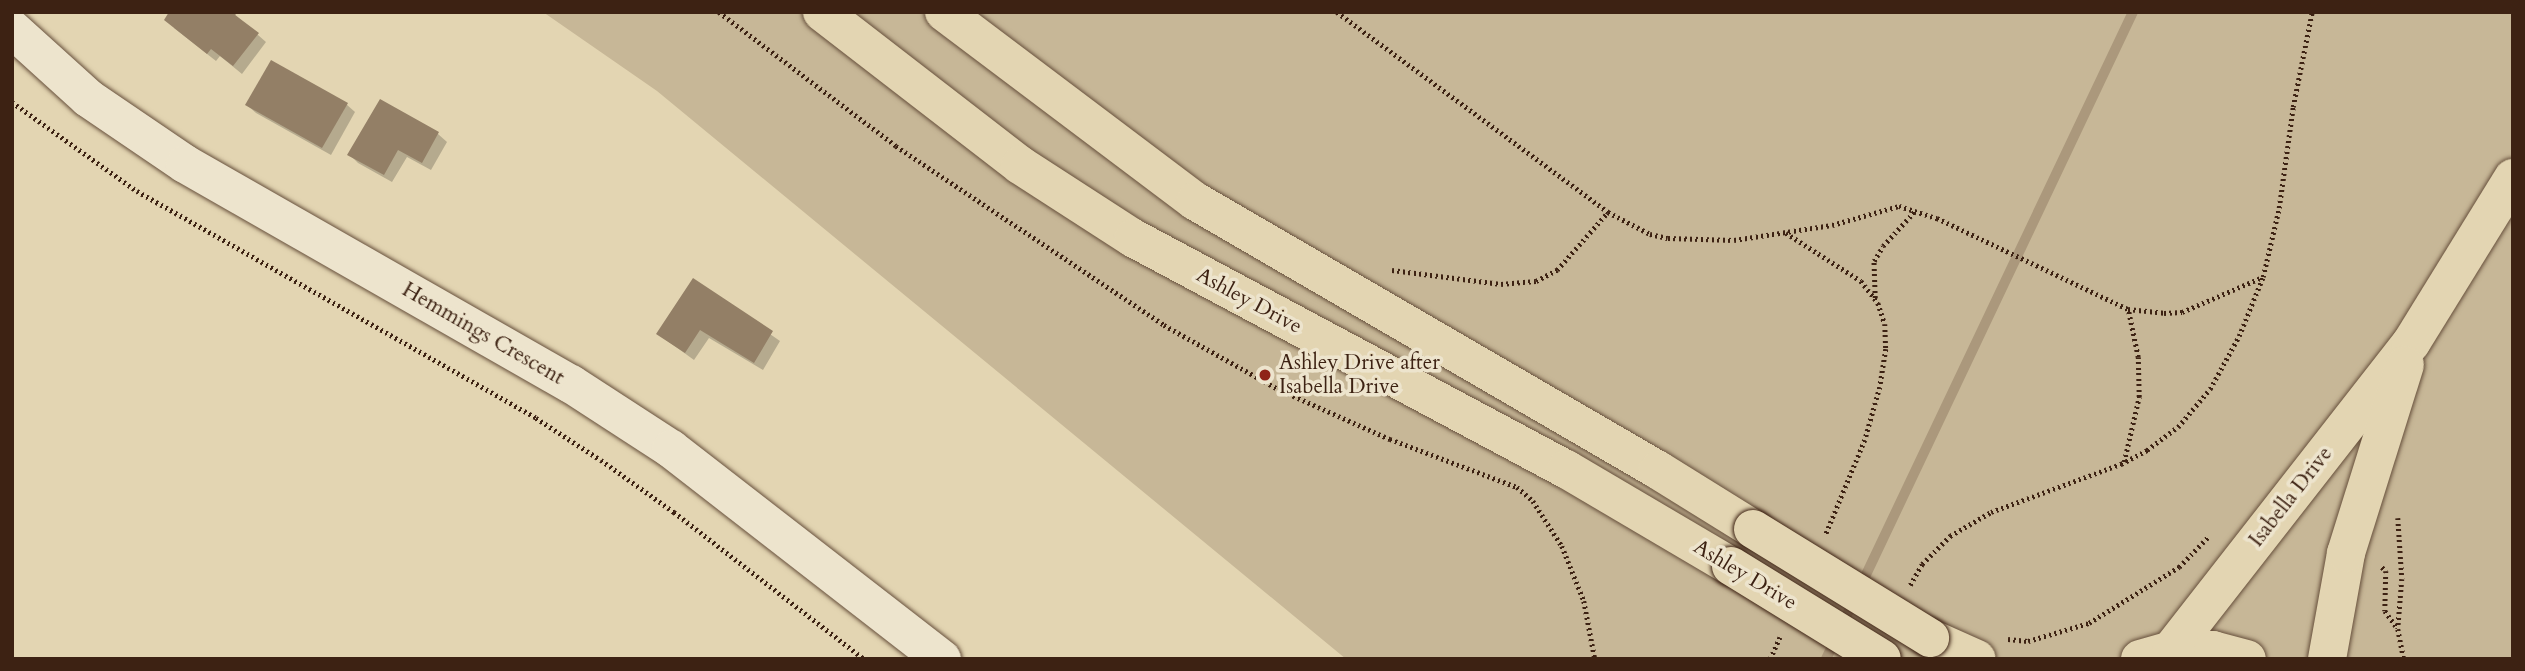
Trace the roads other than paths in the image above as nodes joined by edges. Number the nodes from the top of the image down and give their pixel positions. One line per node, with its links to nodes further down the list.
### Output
1 (821, 12): 8 (main road, Ashley Drive, bridge)
2 (944, 12): 9 (main road, Ashley Drive, bridge)
3 (12, 29): 7 (street, Hemmings Crescent)
4 (2513, 177): 5 (main road, Isabella Drive)
5 (2411, 343): 6 (main road, Isabella Drive); 11 (main road, Isabella Drive)
6 (2147, 656): 10 (main road)
7 (942, 659)
8 (1882, 659)
9 (1977, 659)
10 (2247, 659)
11 (2327, 659)

